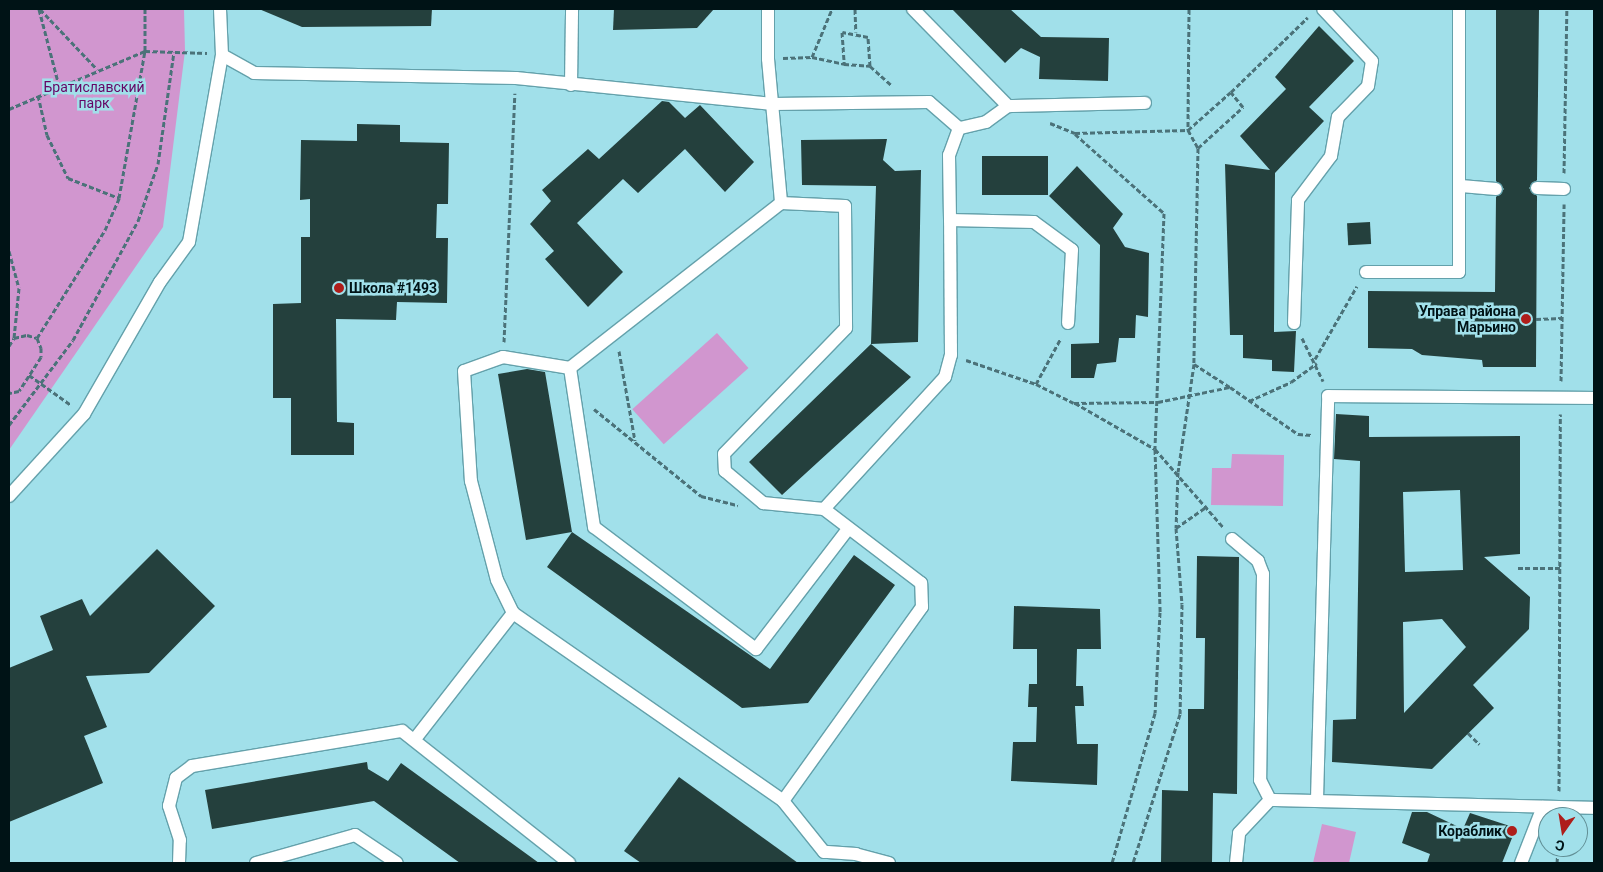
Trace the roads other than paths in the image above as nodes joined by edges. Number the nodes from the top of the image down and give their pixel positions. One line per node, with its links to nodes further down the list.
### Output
1 (220, 9): 7 (lane)
2 (572, 9): 8 (lane)
3 (768, 9): 10 (lane)
4 (912, 9): 11 (lane)
5 (1459, 9): 13 (lane)
6 (1317, 11): 20 (lane)
7 (222, 54): 8 (lane); 24 (lane)
8 (571, 85): 10 (lane)
9 (1145, 103): 11 (lane)
10 (773, 104): 12 (lane); 17 (lane)
11 (1008, 106): 12 (lane)
12 (959, 128): 18 (lane)
13 (1461, 186): 15 (lane); 19 (lane)
14 (1537, 188): 16 (lane)
15 (1496, 189)
16 (1564, 189)
17 (781, 203): 22 (lane); 25 (lane)
18 (950, 220): 21 (lane); 25 (lane)
19 (1366, 272)
20 (1294, 323)
21 (1068, 324)
22 (570, 368): 26 (lane); 28 (lane)
23 (1594, 398): 30 (lane)
24 (9, 496)
25 (824, 509): 26 (lane)
26 (848, 529): 32 (lane)
27 (1232, 539): 31 (lane)
28 (513, 613): 29 (lane); 32 (lane)
29 (415, 739): 36 (lane); 39 (lane)
30 (1317, 799): 31 (lane); 33 (lane)
31 (1270, 800): 41 (lane)
32 (783, 801): 35 (lane)
33 (1543, 807)
34 (1538, 820): 42 (lane)
35 (821, 858): 40 (lane)
36 (179, 863)
37 (256, 863): 38 (lane)
38 (397, 863)
39 (569, 863)
40 (888, 863)
41 (1236, 863)
42 (1521, 863)

